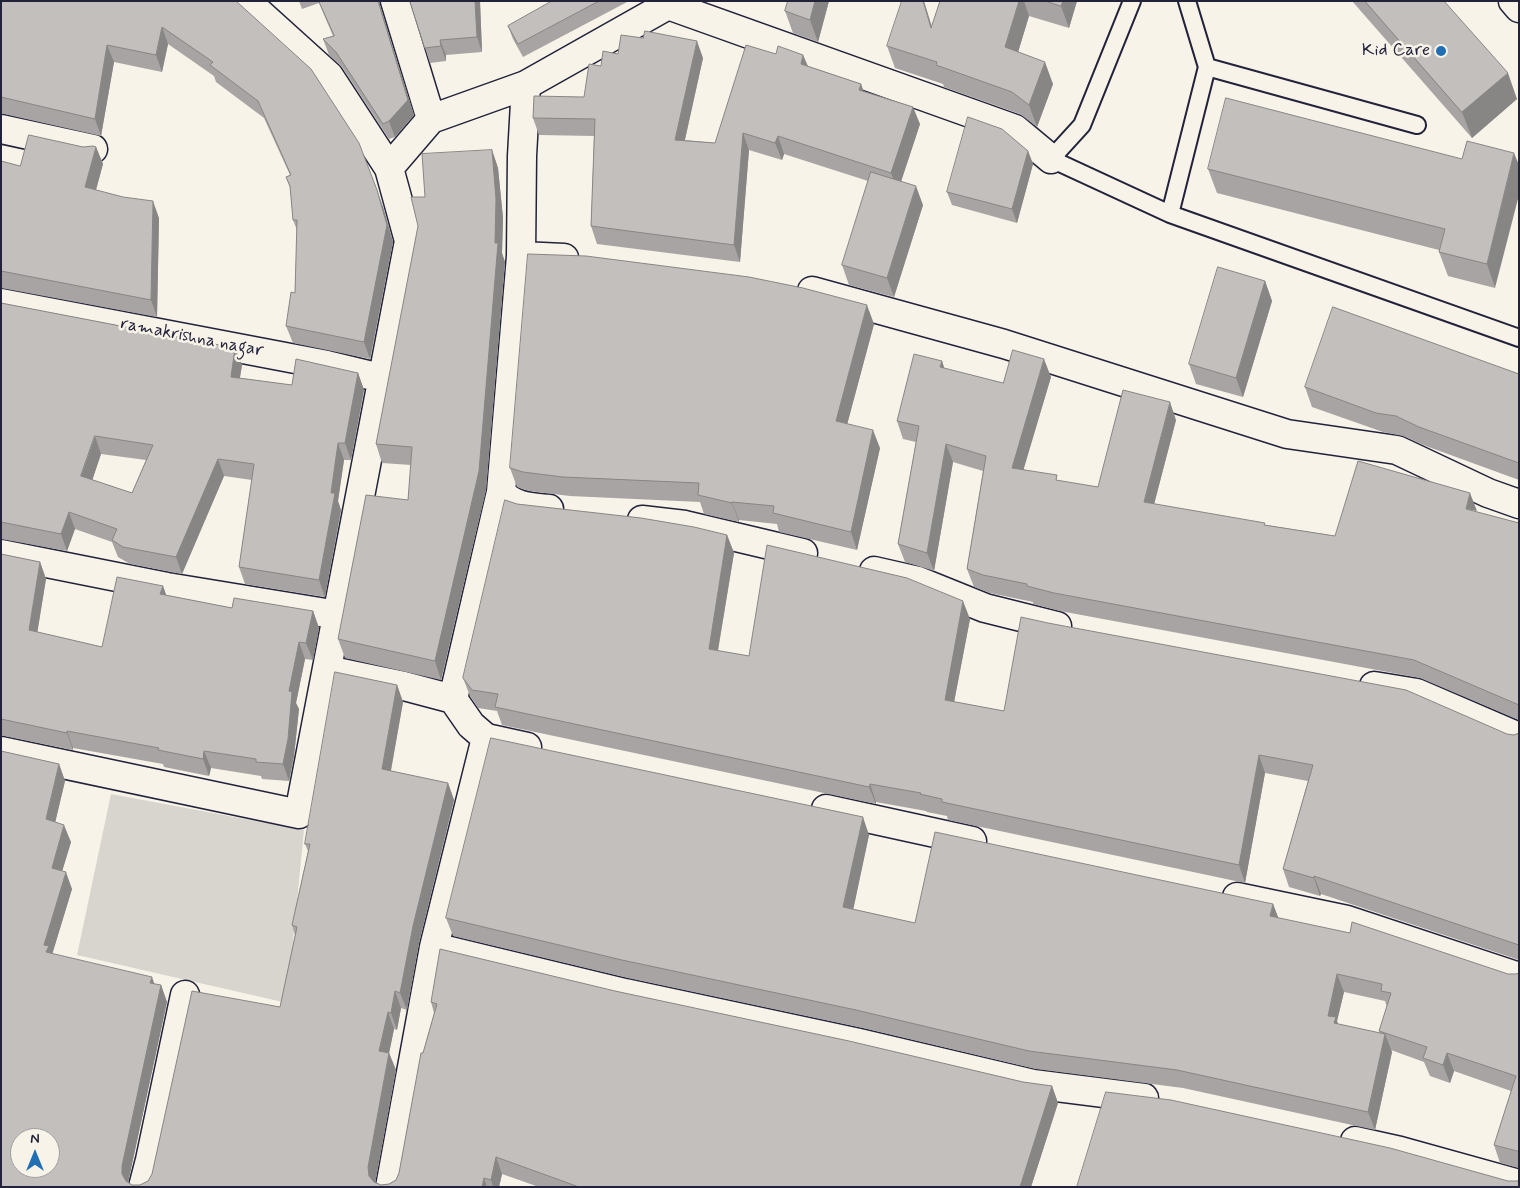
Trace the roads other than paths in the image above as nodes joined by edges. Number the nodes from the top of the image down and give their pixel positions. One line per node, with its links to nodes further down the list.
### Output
1 (246, 1): 15 (main road)
2 (395, 1): 10 (main road)
3 (1132, 1): 14 (lane)
4 (1187, 1): 8 (lane)
5 (1513, 1): 7 (main road)
6 (671, 3): 9 (main road); 14 (main road)
7 (1519, 8)
8 (1207, 67): 11 (lane); 16 (lane)
9 (526, 85): 10 (main road); 17 (main road)
10 (431, 119): 15 (main road)
11 (1416, 125)
12 (1, 129): 13 (main road)
13 (93, 149)
14 (1051, 159): 16 (lane)
15 (389, 168): 22 (main road)
16 (1170, 214): 21 (lane)
17 (521, 256): 18 (main road); 23 (main road)
18 (584, 259)
19 (785, 286): 24 (main road)
20 (1, 303): 22 (main road, ramakrishna nagar)
21 (1519, 338)
22 (381, 378): 28 (main road)
23 (501, 492): 25 (main road); 32 (main road)
24 (1519, 504)
25 (576, 512)
26 (615, 517): 29 (main road)
27 (1, 554): 28 (main road)
28 (338, 615): 30 (main road)
29 (1084, 631)
30 (327, 670): 32 (main road); 35 (main road)
31 (1350, 681): 33 (main road)
32 (453, 699): 34 (main road)
33 (1519, 736)
34 (486, 738): 36 (main road); 40 (main road)
35 (1, 751)
36 (553, 752)
37 (802, 804): 38 (main road)
38 (995, 846)
39 (1210, 891): 41 (main road)
40 (434, 947): 43 (main road); 47 (main road)
41 (1519, 976)
42 (185, 995): 46 (main road)
43 (1170, 1102)
44 (1333, 1136): 45 (main road)
45 (1519, 1184)
46 (142, 1187)
47 (390, 1187)

